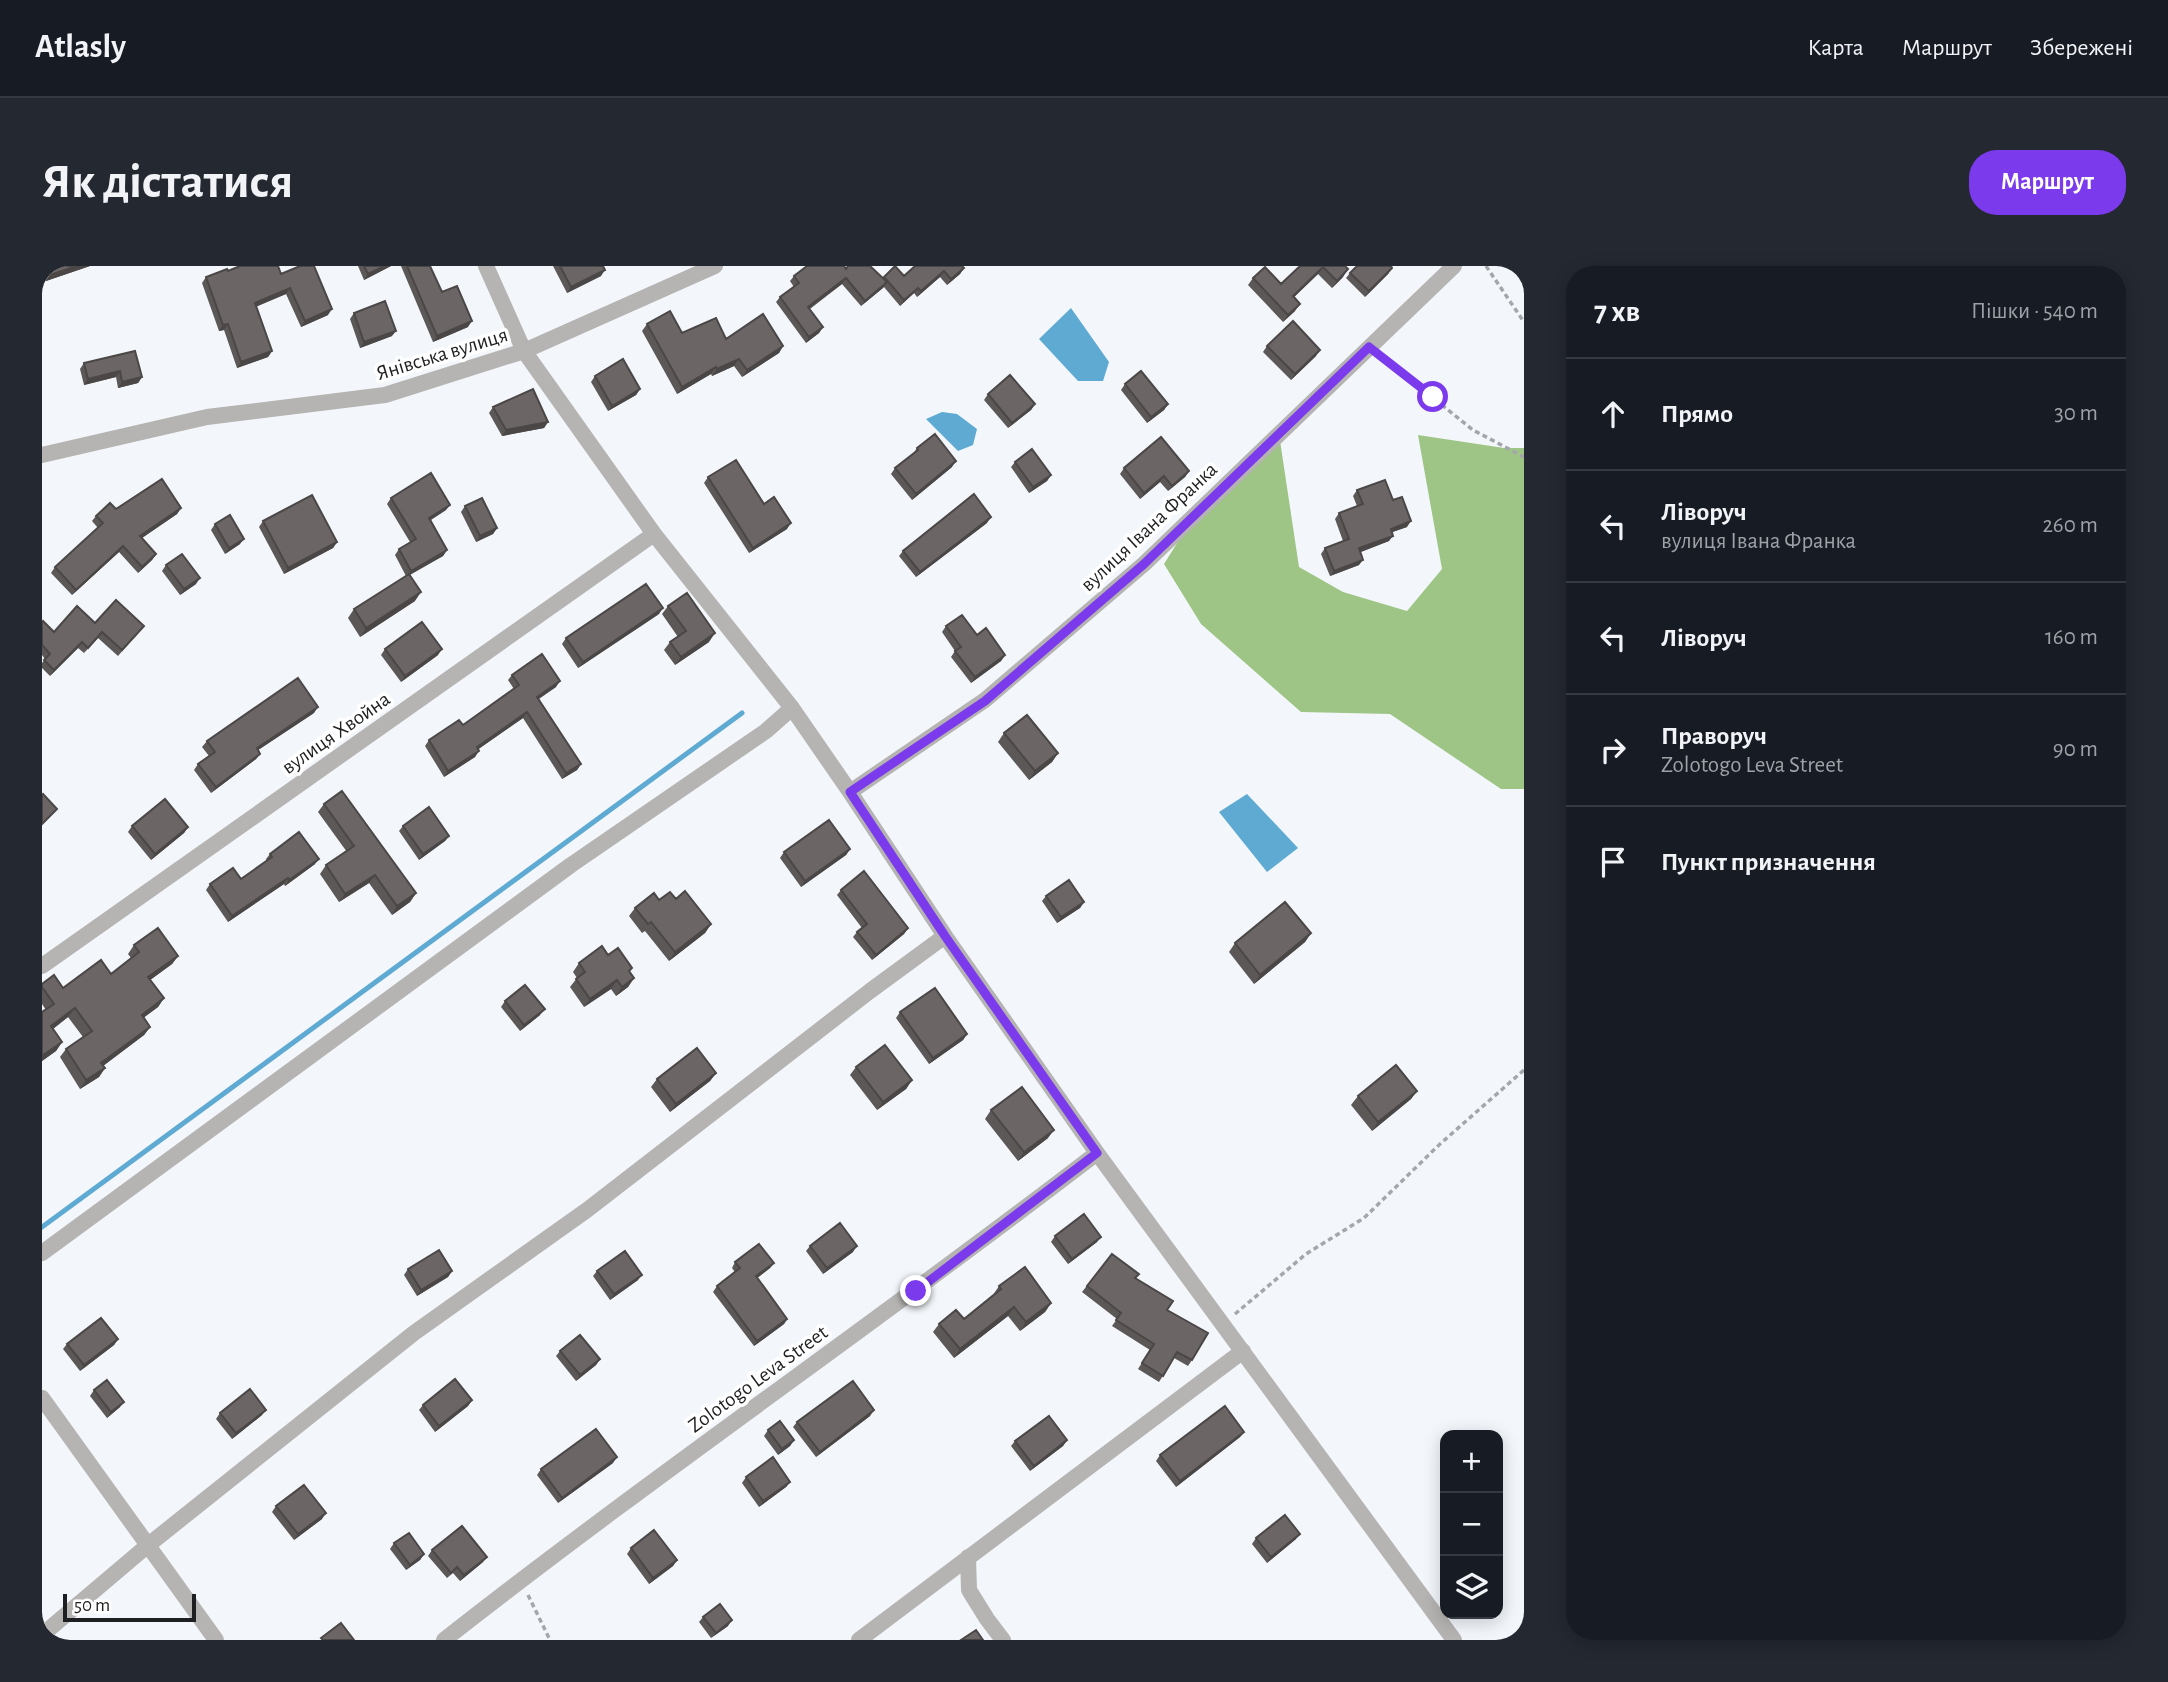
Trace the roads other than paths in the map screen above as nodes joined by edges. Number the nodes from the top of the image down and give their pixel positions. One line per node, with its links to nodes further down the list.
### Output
1 (486, 266): 4 (street)
2 (715, 266): 4 (street, Янівська вулиця)
3 (1454, 266): 8 (street, вулиця Івана Франка)
4 (524, 351): 5 (street, Янівська вулиця); 6 (street)
5 (42, 454)
6 (654, 534): 7 (street); 10 (street, вулиця Хвойна)
7 (792, 708): 8 (street); 12 (street)
8 (850, 792): 9 (street)
9 (945, 936): 11 (street); 15 (street)
10 (42, 966)
11 (1097, 1153): 13 (street); 19 (street, Zolotogo Leva Street)
12 (42, 1253)
13 (1242, 1351): 16 (street); 22 (street)
14 (42, 1398): 15 (street)
15 (147, 1546): 17 (street); 18 (street)
16 (968, 1557): 20 (street); 21 (street)
17 (42, 1635)
18 (216, 1640)
19 (444, 1640)
20 (859, 1640)
21 (1003, 1640)
22 (1454, 1640)

